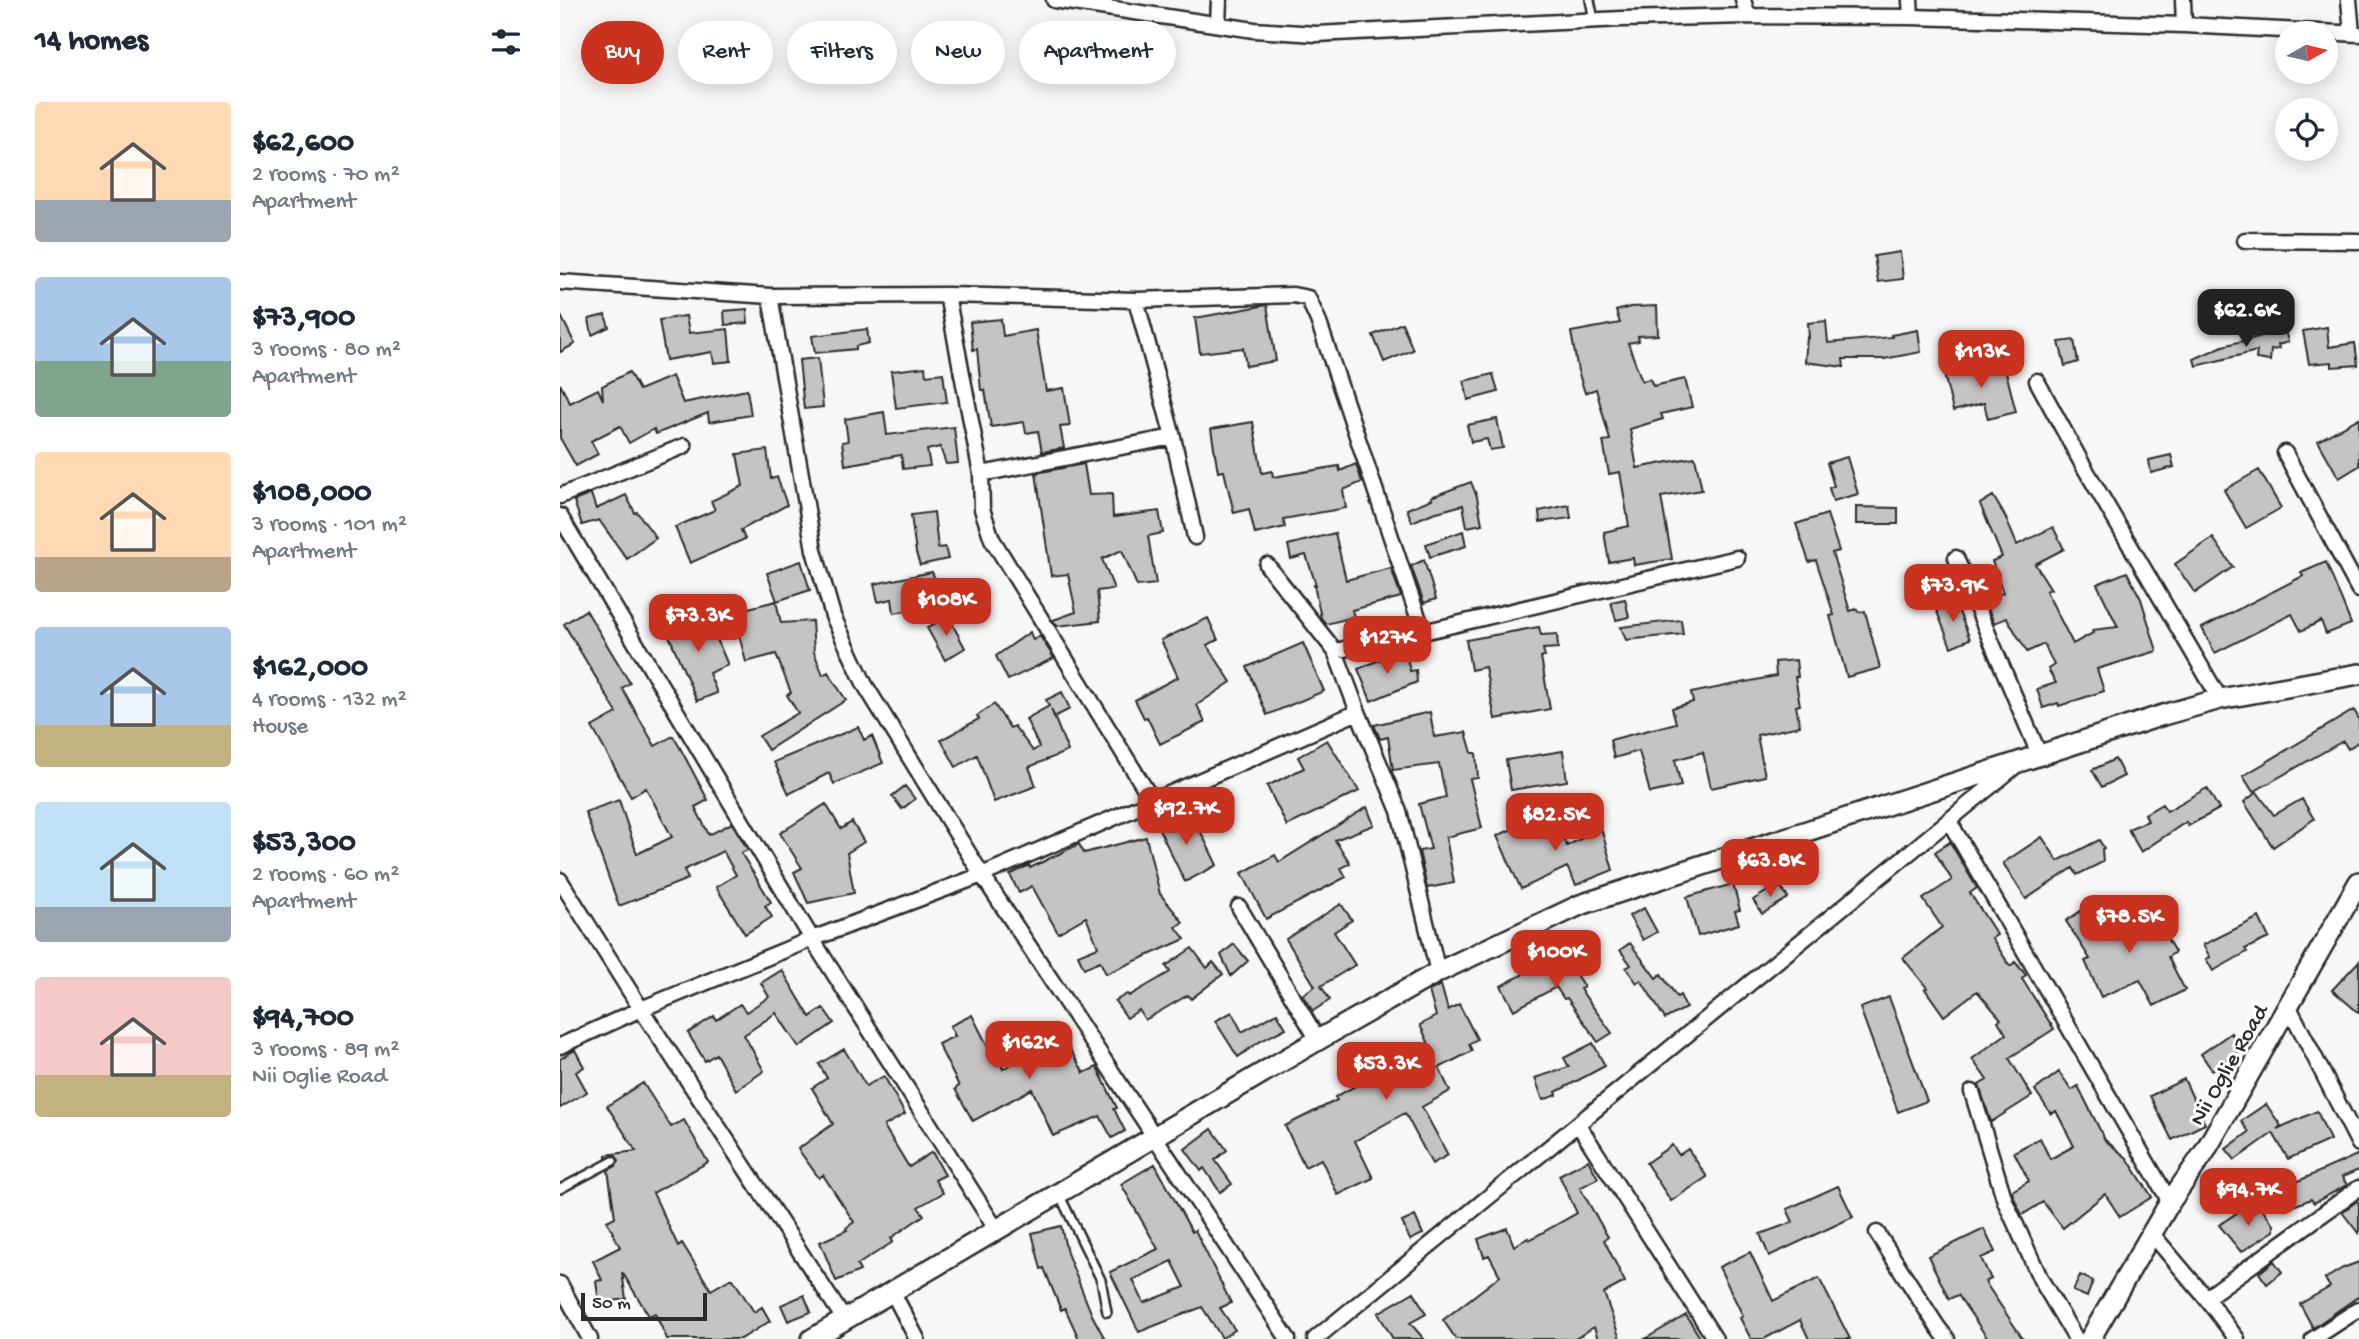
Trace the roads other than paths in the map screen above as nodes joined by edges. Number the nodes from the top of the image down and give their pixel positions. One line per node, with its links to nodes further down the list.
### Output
1 (1054, 0): 11 (street)
2 (1219, 0): 11 (street)
3 (1590, 0): 10 (lane)
4 (1743, 0): 8 (street)
5 (1910, 0): 9 (street)
6 (2183, 0): 12 (street)
7 (2349, 0): 13 (street)
8 (1748, 16): 9 (street); 10 (street)
9 (1911, 17): 12 (street)
10 (1594, 20): 11 (street)
11 (1218, 24)
12 (2184, 25): 13 (street)
13 (2356, 33)
14 (2245, 240): 15 (street)
15 (2359, 241)
16 (560, 282): 18 (street)
17 (947, 295): 18 (street); 19 (street); 24 (street)
18 (770, 296): 40 (street)
19 (1136, 300): 21 (street); 32 (street)
20 (2037, 381): 35 (street)
21 (1173, 437): 24 (street); 27 (street)
22 (684, 446): 25 (street)
23 (2285, 453): 31 (street)
24 (981, 474): 38 (street)
25 (560, 496)
26 (560, 516): 44 (street)
27 (1195, 537)
28 (1737, 558): 32 (street)
29 (1956, 558): 37 (street)
30 (1267, 565): 33 (street)
31 (2359, 590)
32 (1423, 632): 33 (street)
33 (1335, 651): 36 (street)
34 (2359, 674): 35 (street)
35 (2220, 699): 37 (street)
36 (1358, 712): 38 (street); 45 (street)
37 (2030, 757): 39 (street); 45 (street)
38 (1152, 800): 40 (street)
39 (1948, 821): 51 (street); 58 (street)
40 (982, 875): 44 (street); 52 (street)
41 (560, 880): 47 (street)
42 (2359, 882): 46 (street, Nii Oglie Road)
43 (1239, 907): 48 (street)
44 (812, 939): 47 (street); 59 (street)
45 (1438, 972): 48 (street)
46 (2288, 1007): 53 (street); 58 (street, Nii Oglie Road)
47 (641, 1009): 49 (street); 67 (street)
48 (1318, 1040): 52 (street)
49 (560, 1046)
50 (1972, 1092): 75 (street)
51 (1578, 1124): 72 (street); 73 (street)
52 (1154, 1135): 57 (street); 71 (street)
53 (2359, 1144)
54 (614, 1161): 56 (lane)
55 (2359, 1188): 64 (street)
56 (560, 1189)
57 (1058, 1192): 59 (street); 66 (lane)
58 (2170, 1202): 61 (street, Nii Oglie Road)
59 (996, 1228): 63 (street)
60 (1877, 1233): 74 (street)
61 (2151, 1234): 64 (street); 76 (street, Nii Oglie Road)
62 (560, 1284): 68 (street)
63 (892, 1291): 67 (street); 70 (street)
64 (2206, 1298): 77 (street)
65 (2359, 1309): 78 (street)
66 (1107, 1312)
67 (844, 1319): 69 (street)
68 (590, 1339)
69 (812, 1339)
70 (917, 1339)
71 (1288, 1339)
72 (1315, 1339)
73 (1714, 1339)
74 (1947, 1339)
75 (2077, 1339)
76 (2090, 1339)
77 (2237, 1339)
78 (2313, 1339)

